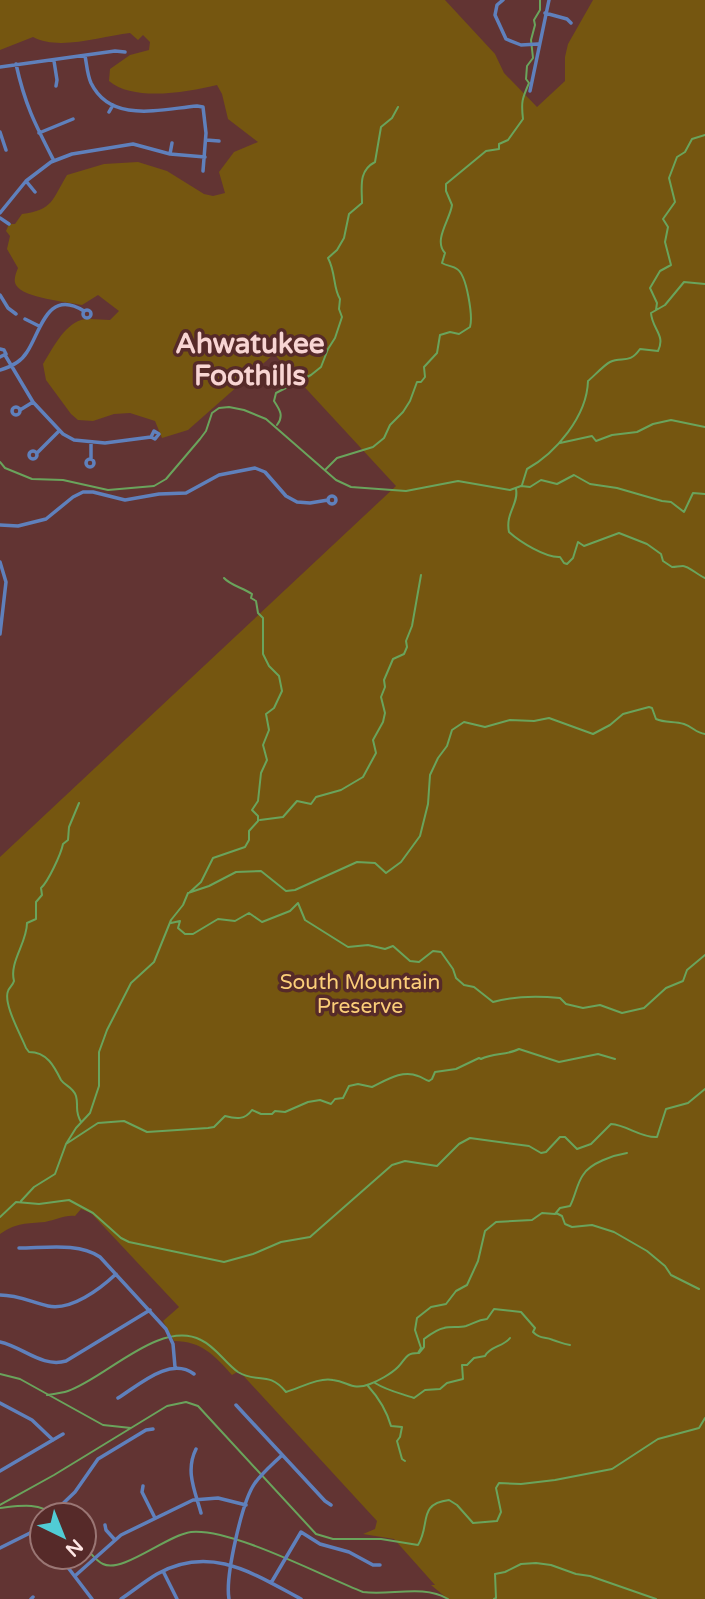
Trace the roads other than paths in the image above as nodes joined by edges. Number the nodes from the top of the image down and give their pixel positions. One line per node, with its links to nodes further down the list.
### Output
1 (503, 0): 5 (street)
2 (549, 0): 3 (street)
3 (545, 13): 4 (street); 5 (street)
4 (571, 23)
5 (538, 44): 12 (street)
6 (125, 52): 7 (street)
7 (85, 56): 8 (street); 13 (street)
8 (54, 61): 9 (street); 11 (street)
9 (16, 64): 10 (street); 16 (street)
10 (0, 67)
11 (56, 86)
12 (530, 91)
13 (113, 105): 14 (street); 18 (street)
14 (109, 112)
15 (73, 119): 16 (street)
16 (39, 132): 24 (street)
17 (0, 135): 21 (street)
18 (206, 140): 19 (street); 23 (street)
19 (219, 141)
20 (172, 143): 22 (street)
21 (6, 150)
22 (170, 154): 23 (street); 24 (street)
23 (205, 157): 25 (street)
24 (54, 161): 26 (street)
25 (203, 171)
26 (26, 181): 27 (street); 28 (street)
27 (35, 192)
28 (0, 212)
29 (0, 218): 30 (street)
30 (9, 224)
31 (0, 295): 32 (street)
32 (2, 305): 34 (street)
33 (84, 311): 36 (street)
34 (16, 314)
35 (25, 319): 36 (street)
36 (39, 326): 39 (street)
37 (0, 349): 38 (street)
38 (2, 356): 39 (street)
39 (12, 366): 40 (street); 41 (street)
40 (0, 370)
41 (33, 402): 42 (street); 43 (street)
42 (20, 410)
43 (59, 431): 45 (street); 46 (street)
44 (151, 437): 45 (street)
45 (91, 442): 47 (street)
46 (37, 453)
47 (91, 459)
48 (328, 500): 49 (street)
49 (0, 525)
50 (0, 562): 51 (street)
51 (0, 634)
52 (19, 1248): 53 (street)
53 (117, 1274): 54 (street); 55 (street)
54 (0, 1295)
55 (150, 1310): 56 (street); 57 (street)
56 (0, 1342)
57 (175, 1367): 58 (street); 59 (street)
58 (194, 1374)
59 (118, 1398)
60 (0, 1403): 64 (street)
61 (236, 1405): 66 (street)
62 (153, 1429): 70 (street)
63 (63, 1434): 64 (street)
64 (53, 1440): 67 (street)
65 (196, 1449): 69 (street)
66 (282, 1455): 71 (street); 72 (street)
67 (0, 1471)
68 (143, 1486): 74 (street)
69 (197, 1499): 71 (street); 73 (street); 74 (street)
70 (66, 1501)
71 (246, 1505): 79 (street)
72 (331, 1505)
73 (201, 1513)
74 (155, 1518): 77 (street)
75 (105, 1525): 77 (street)
76 (28, 1534): 78 (street)
77 (115, 1540): 83 (street)
78 (0, 1548)
79 (231, 1564): 82 (street); 84 (street); 88 (street)
80 (380, 1565): 84 (street)
81 (72, 1571): 83 (street)
82 (163, 1571): 86 (street); 87 (street)
83 (76, 1576): 85 (street)
84 (271, 1583): 89 (street)
85 (92, 1599)
86 (121, 1599)
87 (177, 1599)
88 (229, 1599)
89 (301, 1599)

